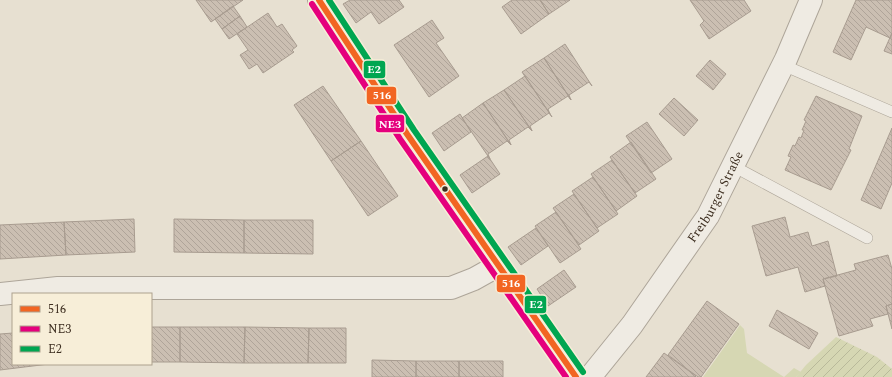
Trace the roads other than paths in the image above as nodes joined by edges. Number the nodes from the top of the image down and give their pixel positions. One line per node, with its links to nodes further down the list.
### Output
1 (318, 0): 7 (street)
2 (811, 0): 3 (street, Freiburger Straße)
3 (783, 65): 4 (lane); 5 (street, Freiburger Straße)
4 (892, 112)
5 (733, 166): 6 (lane); 10 (street, Freiburger Straße)
6 (867, 238)
7 (499, 265): 8 (street); 9 (street)
8 (0, 294)
9 (576, 377)
10 (590, 377)

